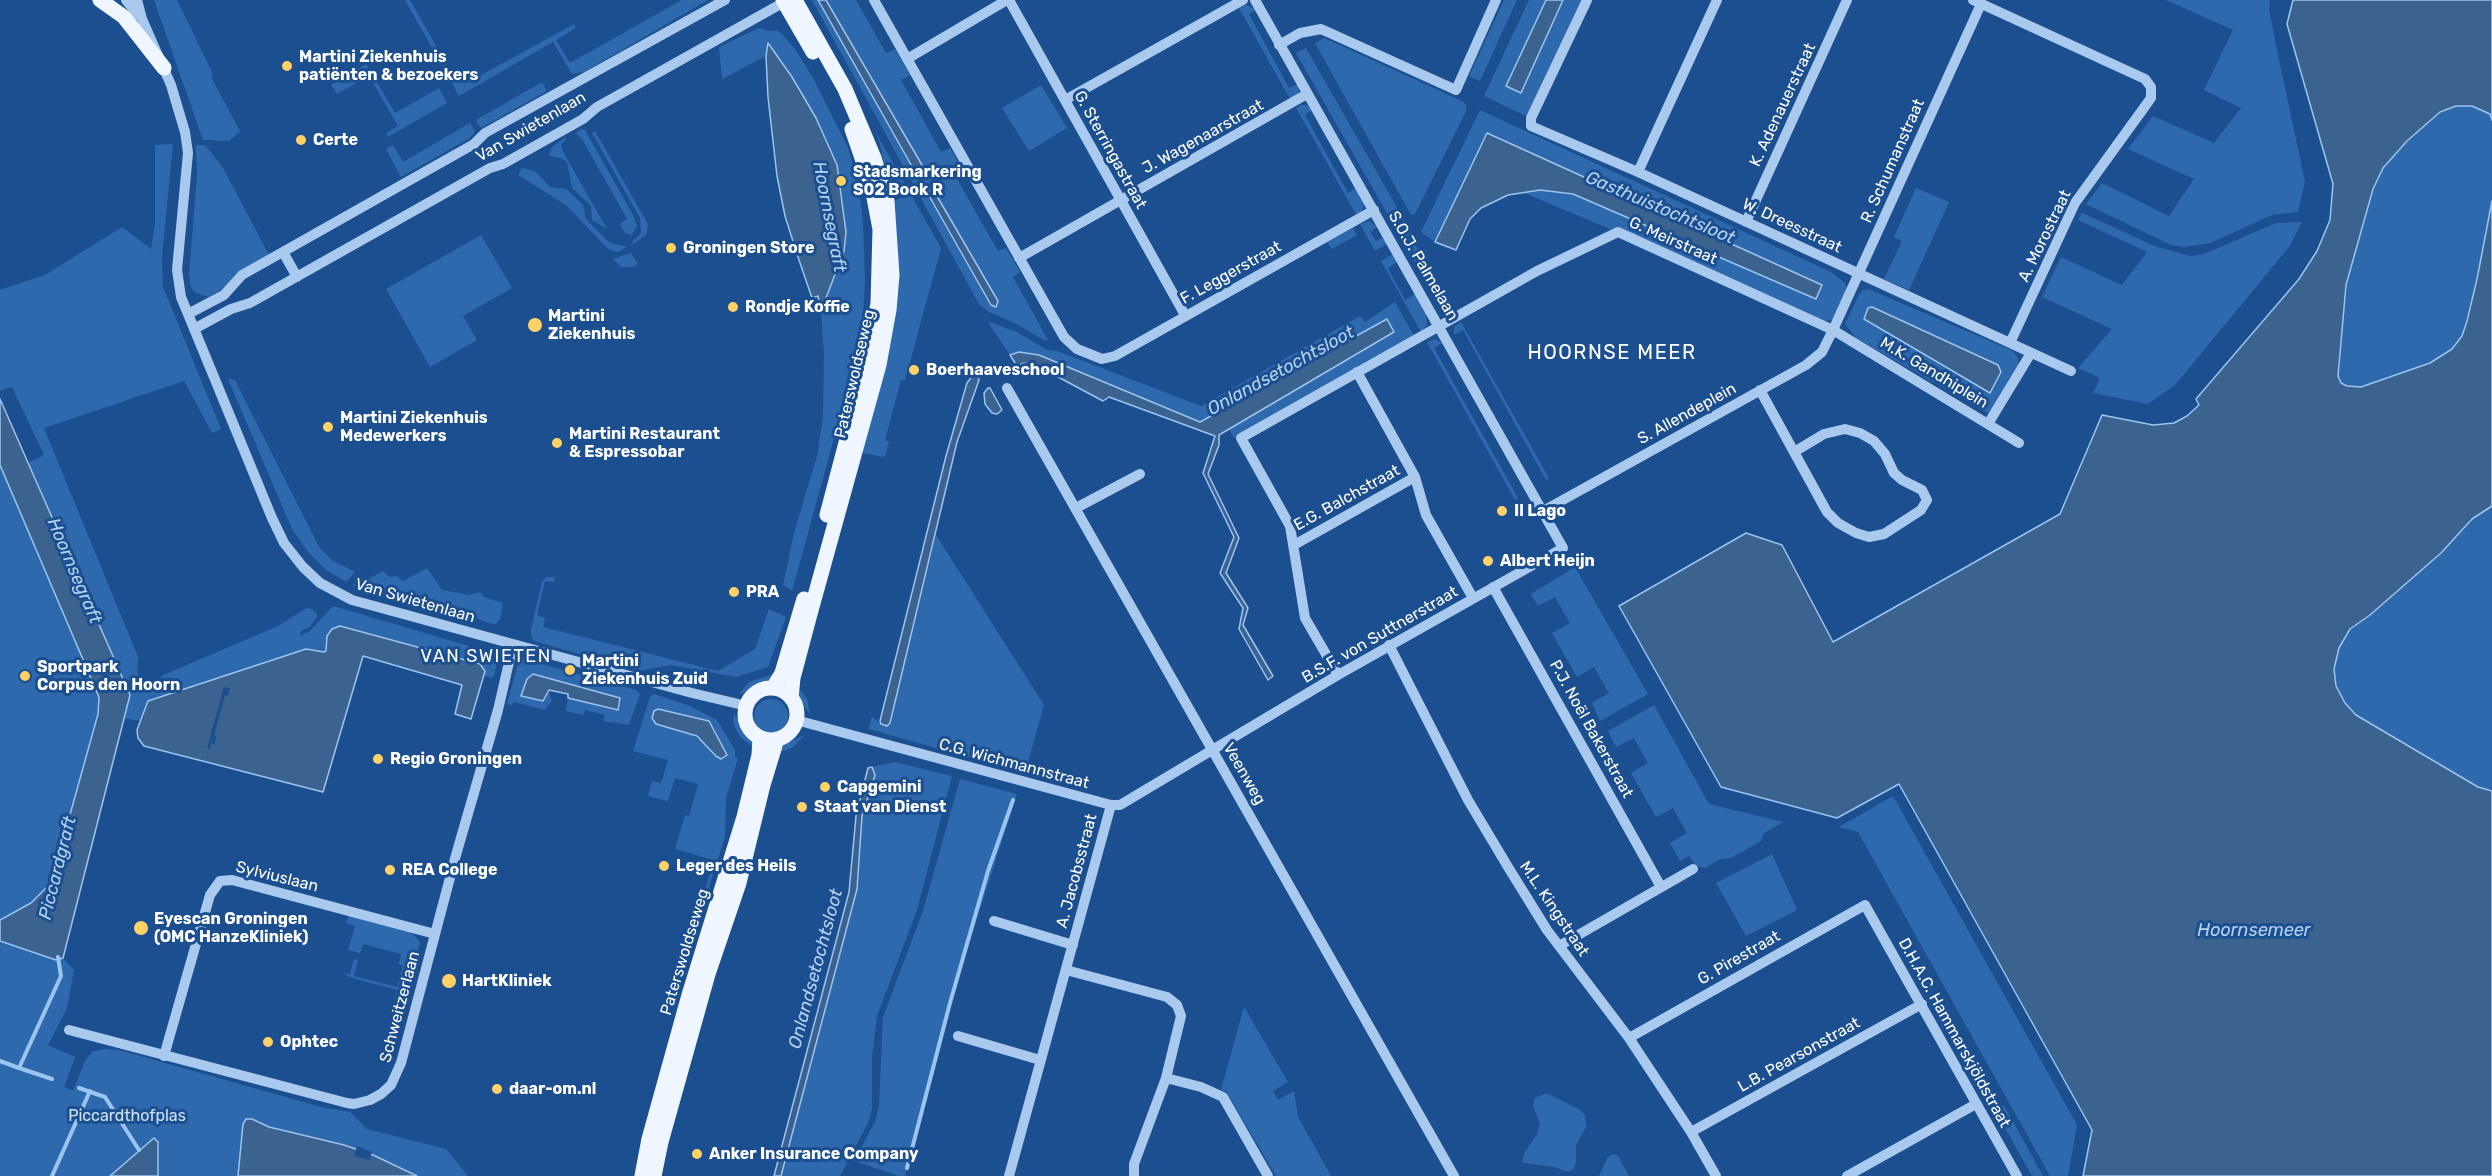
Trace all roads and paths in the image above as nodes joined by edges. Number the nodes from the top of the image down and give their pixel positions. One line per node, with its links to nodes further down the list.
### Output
1 (100, 0): 18 (main road)
2 (126, 0): 15 (street, Van Swietenlaan)
3 (137, 0): 15 (street, Van Swietenlaan)
4 (725, 0): 25 (street, Van Swietenlaan)
5 (874, 0): 17 (street)
6 (1008, 0): 17 (street); 20 (street, G. Sterringastraat)
7 (1243, 0): 20 (street)
8 (1255, 0): 16 (street, S.O.J. Palmelaan)
9 (1496, 0): 16 (street)
10 (1587, 0): 21 (street, W. Dreesstraat)
11 (1717, 0): 21 (street)
12 (1847, 0): 24 (street, K. Adenauerstraat)
13 (787, 1): 28 (street, Van Swietenlaan); 54 (main road, Paterswoldseweg); 55 (main road, Paterswoldseweg)
14 (1977, 2): 27 (street, R. Schumanstraat); 34 (street, A. Morostraat)
15 (142, 19): 18 (street, Van Swietenlaan)
16 (1279, 45): 19 (street, S.O.J. Palmelaan)
17 (907, 59): 26 (street)
18 (164, 68): 29 (street, Van Swietenlaan)
19 (1307, 94): 22 (street, J. Wagenaarstraat); 23 (street, S.O.J. Palmelaan)
20 (1065, 100): 22 (street, G. Sterringastraat)
21 (1638, 172): 24 (street, W. Dreesstraat)
22 (1121, 200): 26 (street, J. Wagenaarstraat); 30 (street, G. Sterringastraat)
23 (1374, 210): 30 (street, F. Leggerstraat); 31 (street, S.O.J. Palmelaan)
24 (1746, 222): 27 (street, W. Dreesstraat)
25 (283, 252): 28 (street); 29 (street, Van Swietenlaan)
26 (1019, 258): 30 (street, F. Leggerstraat)
27 (1859, 273): 33 (street, R. Schumanstraat); 34 (street, W. Dreesstraat)
28 (297, 277): 32 (street, Van Swietenlaan)
29 (188, 314): 32 (street, Van Swietenlaan)
30 (1185, 315)
31 (1440, 326): 33 (street, G. Meirstraat); 37 (street, E.G. Balchstraat); 46 (street, S.O.J. Palmelaan)
32 (194, 329): 51 (street, Van Swietenlaan)
33 (1833, 330): 39 (street, S. Allendeplein); 40 (street, M.K. Gandhiplein)
34 (2010, 343): 35 (street, W. Dreesstraat)
35 (2031, 353): 36 (street, W. Dreesstraat); 40 (street)
36 (2071, 371)
37 (1357, 372): 44 (street, E.G. Balchstraat); 47 (street, E.G. Balchstraat)
38 (1007, 388): 45 (street, Veenweg)
39 (1760, 390): 42 (street); 46 (street, S. Allendeplein)
40 (1988, 424): 41 (street, M.K. Gandhiplein)
41 (2019, 443)
42 (1794, 452): 42 (street)
43 (1140, 474): 45 (street)
44 (1415, 477): 47 (street, E.G. Balchstraat); 50 (street, E.G. Balchstraat)
45 (1076, 508): 60 (street, Veenweg)
46 (1543, 511): 48 (street, S.O.J. Palmelaan)
47 (1294, 545): 53 (street, E.G. Balchstraat)
48 (1563, 548): 49 (street, B.S.F. von Suttnerstraat)
49 (1493, 587): 50 (street, B.S.F. von Suttnerstraat); 63 (street, P.J. Noël Bakerstraat)
50 (1473, 598): 52 (street, B.S.F. von Suttnerstraat)
51 (513, 645): 56 (street, Van Swietenlaan); 66 (street, Schweitzerlaan)
52 (1389, 645): 53 (street, B.S.F. von Suttnerstraat); 68 (street, M.L. Kingstraat)
53 (1338, 675): 60 (street, B.S.F. von Suttnerstraat)
54 (773, 688): 55 (main road); 56 (main road)
55 (791, 698): 57 (main road)
56 (747, 706): 58 (main road)
57 (796, 720): 59 (main road); 61 (street, C.G. Wichmannstraat)
58 (760, 738): 59 (main road); 79 (main road, Paterswoldseweg)
59 (777, 739): 80 (main road, Paterswoldseweg)
60 (1213, 750): 61 (street); 84 (street, Veenweg)
61 (1111, 805): 67 (street, A. Jacobsstraat)
62 (1693, 869): 63 (street)
63 (1661, 887): 68 (street)
64 (1864, 905): 70 (street, D.H.A.C. Hammarskjöldstraat); 73 (street, G. Pirestraat)
65 (994, 921): 67 (street, A. Jacobsstraat)
66 (435, 934): 74 (street, Schweitzerlaan); 74 (street, Sylviuslaan)
67 (1073, 945): 69 (street, A. Jacobsstraat)
68 (1559, 946): 73 (street, M.L. Kingstraat)
69 (1066, 970): 75 (street, A. Jacobsstraat); 76 (street)
70 (1922, 1004): 77 (street, D.H.A.C. Hammarskjöldstraat); 78 (street, L.B. Pearsonstraat)
71 (69, 1030): 74 (street, Schweitzerlaan)
72 (958, 1036): 75 (street)
73 (1629, 1038): 78 (street, M.L. Kingstraat)
74 (164, 1056)
75 (1040, 1060): 81 (street, A. Jacobsstraat)
76 (1166, 1078): 82 (street); 83 (street)
77 (1976, 1104): 86 (street); 87 (street, D.H.A.C. Hammarskjöldstraat)
78 (1691, 1132): 85 (street, M.L. Kingstraat)
79 (642, 1176)
80 (654, 1176)
81 (1009, 1176)
82 (1134, 1176)
83 (1268, 1176)
84 (1454, 1176)
85 (1716, 1176)
86 (1847, 1176)
87 (2017, 1176)

